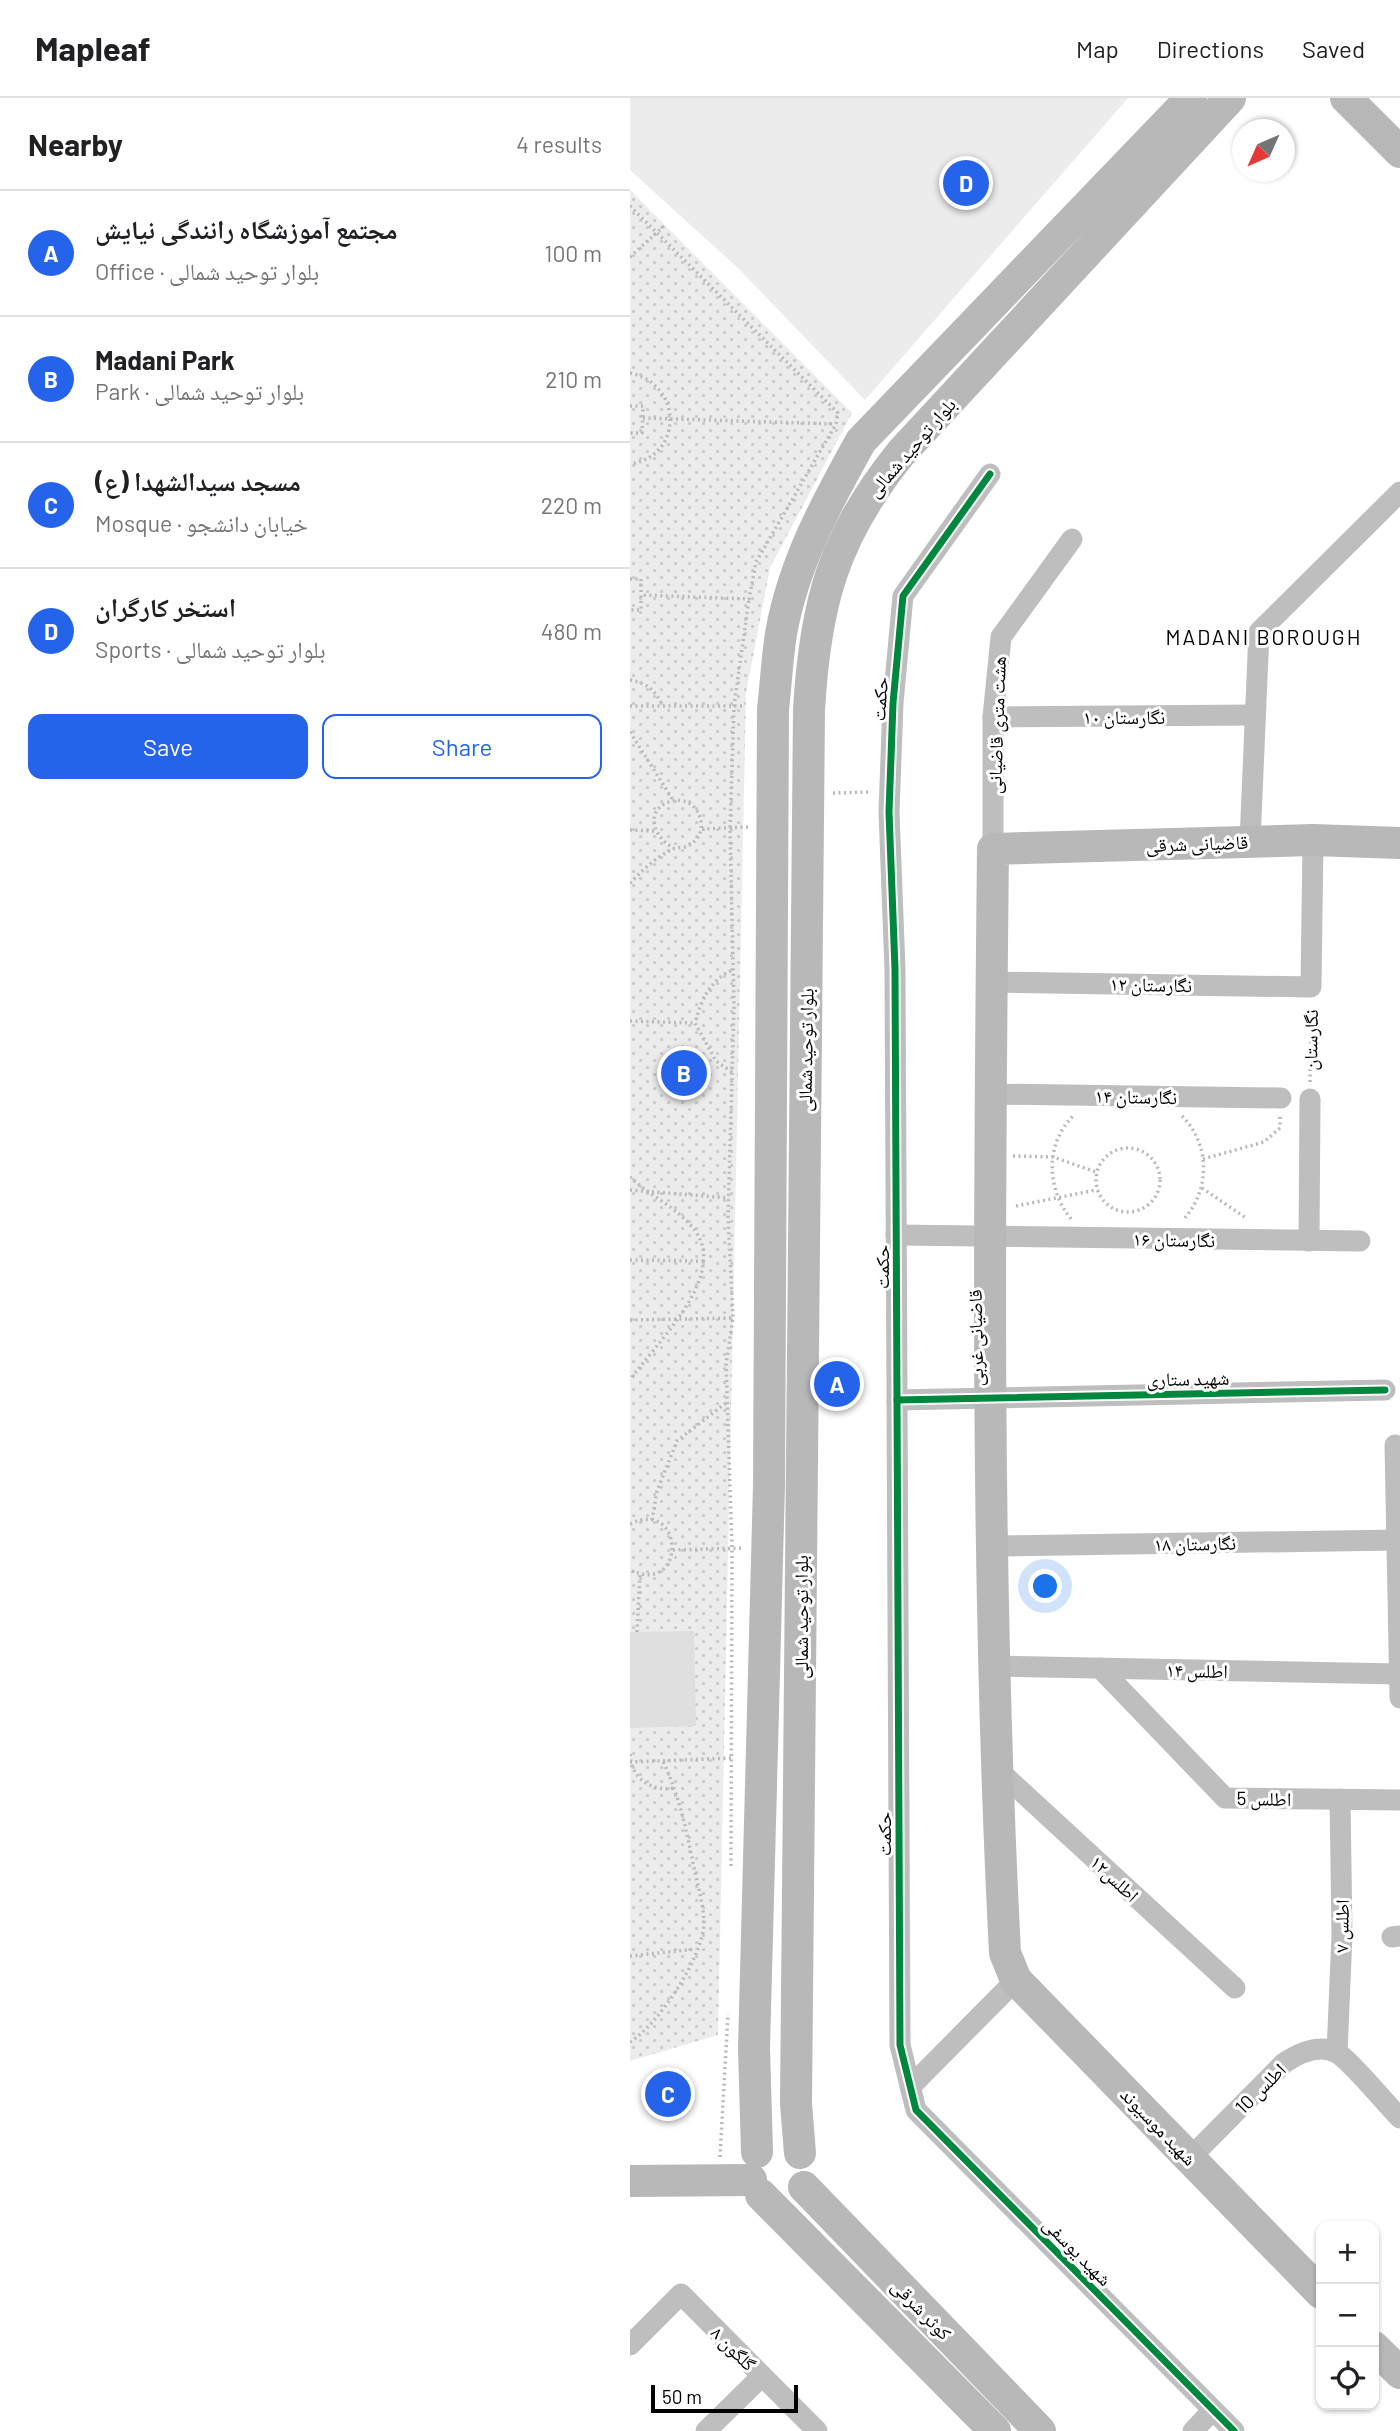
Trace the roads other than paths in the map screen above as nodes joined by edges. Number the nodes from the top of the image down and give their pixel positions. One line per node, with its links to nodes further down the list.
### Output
1 (1191, 98): 43 (main road, بلوار توحید شمالی)
2 (1230, 98): 41 (main road, بلوار توحید شمالی)
3 (1346, 98): 4 (main road)
4 (1400, 152)
5 (990, 474): 19 (street, حکمت)
6 (1400, 492): 8 (street)
7 (1072, 539): 9 (street, هشت متری قاضیانی)
8 (1255, 715): 9 (street, نگارستان ۱۰); 11 (street)
9 (993, 717): 13 (street, هشت متری قاضیانی)
10 (1313, 840): 11 (main road, قاضیانی شرقی); 12 (main road, قاضیانی شرقی); 15 (street, نگارستان)
11 (1250, 841): 13 (main road, قاضیانی شرقی)
12 (1400, 844)
13 (993, 849): 14 (main road, قاضیانی غربی)
14 (992, 982): 15 (street, نگارستان ۱۲); 16 (main road, قاضیانی غربی)
15 (1311, 987)
16 (990, 1094): 17 (street, نگارستان ۱۴); 20 (main road, قاضیانی غربی)
17 (1281, 1098)
18 (1310, 1099): 21 (street, نگارستان)
19 (896, 1235): 20 (street, نگارستان ۱۶); 25 (street, حکمت)
20 (989, 1236): 21 (street, نگارستان ۱۶); 24 (main road, قاضیانی غربی)
21 (1308, 1241): 22 (street, نگارستان ۱۶)
22 (1360, 1241)
23 (1385, 1390): 24 (street, شهید ستاری)
24 (992, 1398): 25 (street, شهید ستاری); 28 (main road, قاضیانی غربی)
25 (897, 1399): 39 (street, حکمت)
26 (1395, 1445): 27 (street)
27 (1398, 1540): 28 (street, نگارستان ۱۸); 31 (street)
28 (993, 1546): 29 (main road, قاضیانی غربی)
29 (995, 1666): 30 (street, اطلس ۱۴); 33 (main road, قاضیانی غربی)
30 (1100, 1668): 31 (street, اطلس ۱۴); 34 (street, اطلس 5)
31 (1399, 1674): 32 (street)
32 (1400, 1698)
33 (996, 1768): 36 (main road, قاضیانی غربی); 37 (street, اطلس۱۲)
34 (1340, 1799): 35 (street, اطلس 5); 38 (street, اطلس ۷)
35 (1400, 1800)
36 (1011, 1966): 39 (street); 42 (main road, شهید موسیوند)
37 (1235, 1988)
38 (1337, 2053): 40 (street); 42 (street, اطلس 10)
39 (910, 2087): 51 (street, شهید یوسفی)
40 (1400, 2118)
41 (800, 2152): 43 (main road); 45 (main road)
42 (1190, 2158): 46 (main road, شهید موسیوند)
43 (756, 2176): 44 (main road); 45 (main road); 54 (main road, کوثر شرقی)
44 (630, 2181)
45 (804, 2187): 55 (main road, کوثر شرقی)
46 (1316, 2288)
47 (630, 2345): 50 (street, گلگون ۸)
48 (1379, 2352): 49 (main road)
49 (1400, 2373)
50 (762, 2376): 52 (street); 53 (street, گلگون ۸)
51 (1213, 2410): 56 (street); 57 (street, شهید یوسفی)
52 (706, 2431)
53 (817, 2431)
54 (995, 2431)
55 (1040, 2431)
56 (1193, 2431)
57 (1234, 2431)

